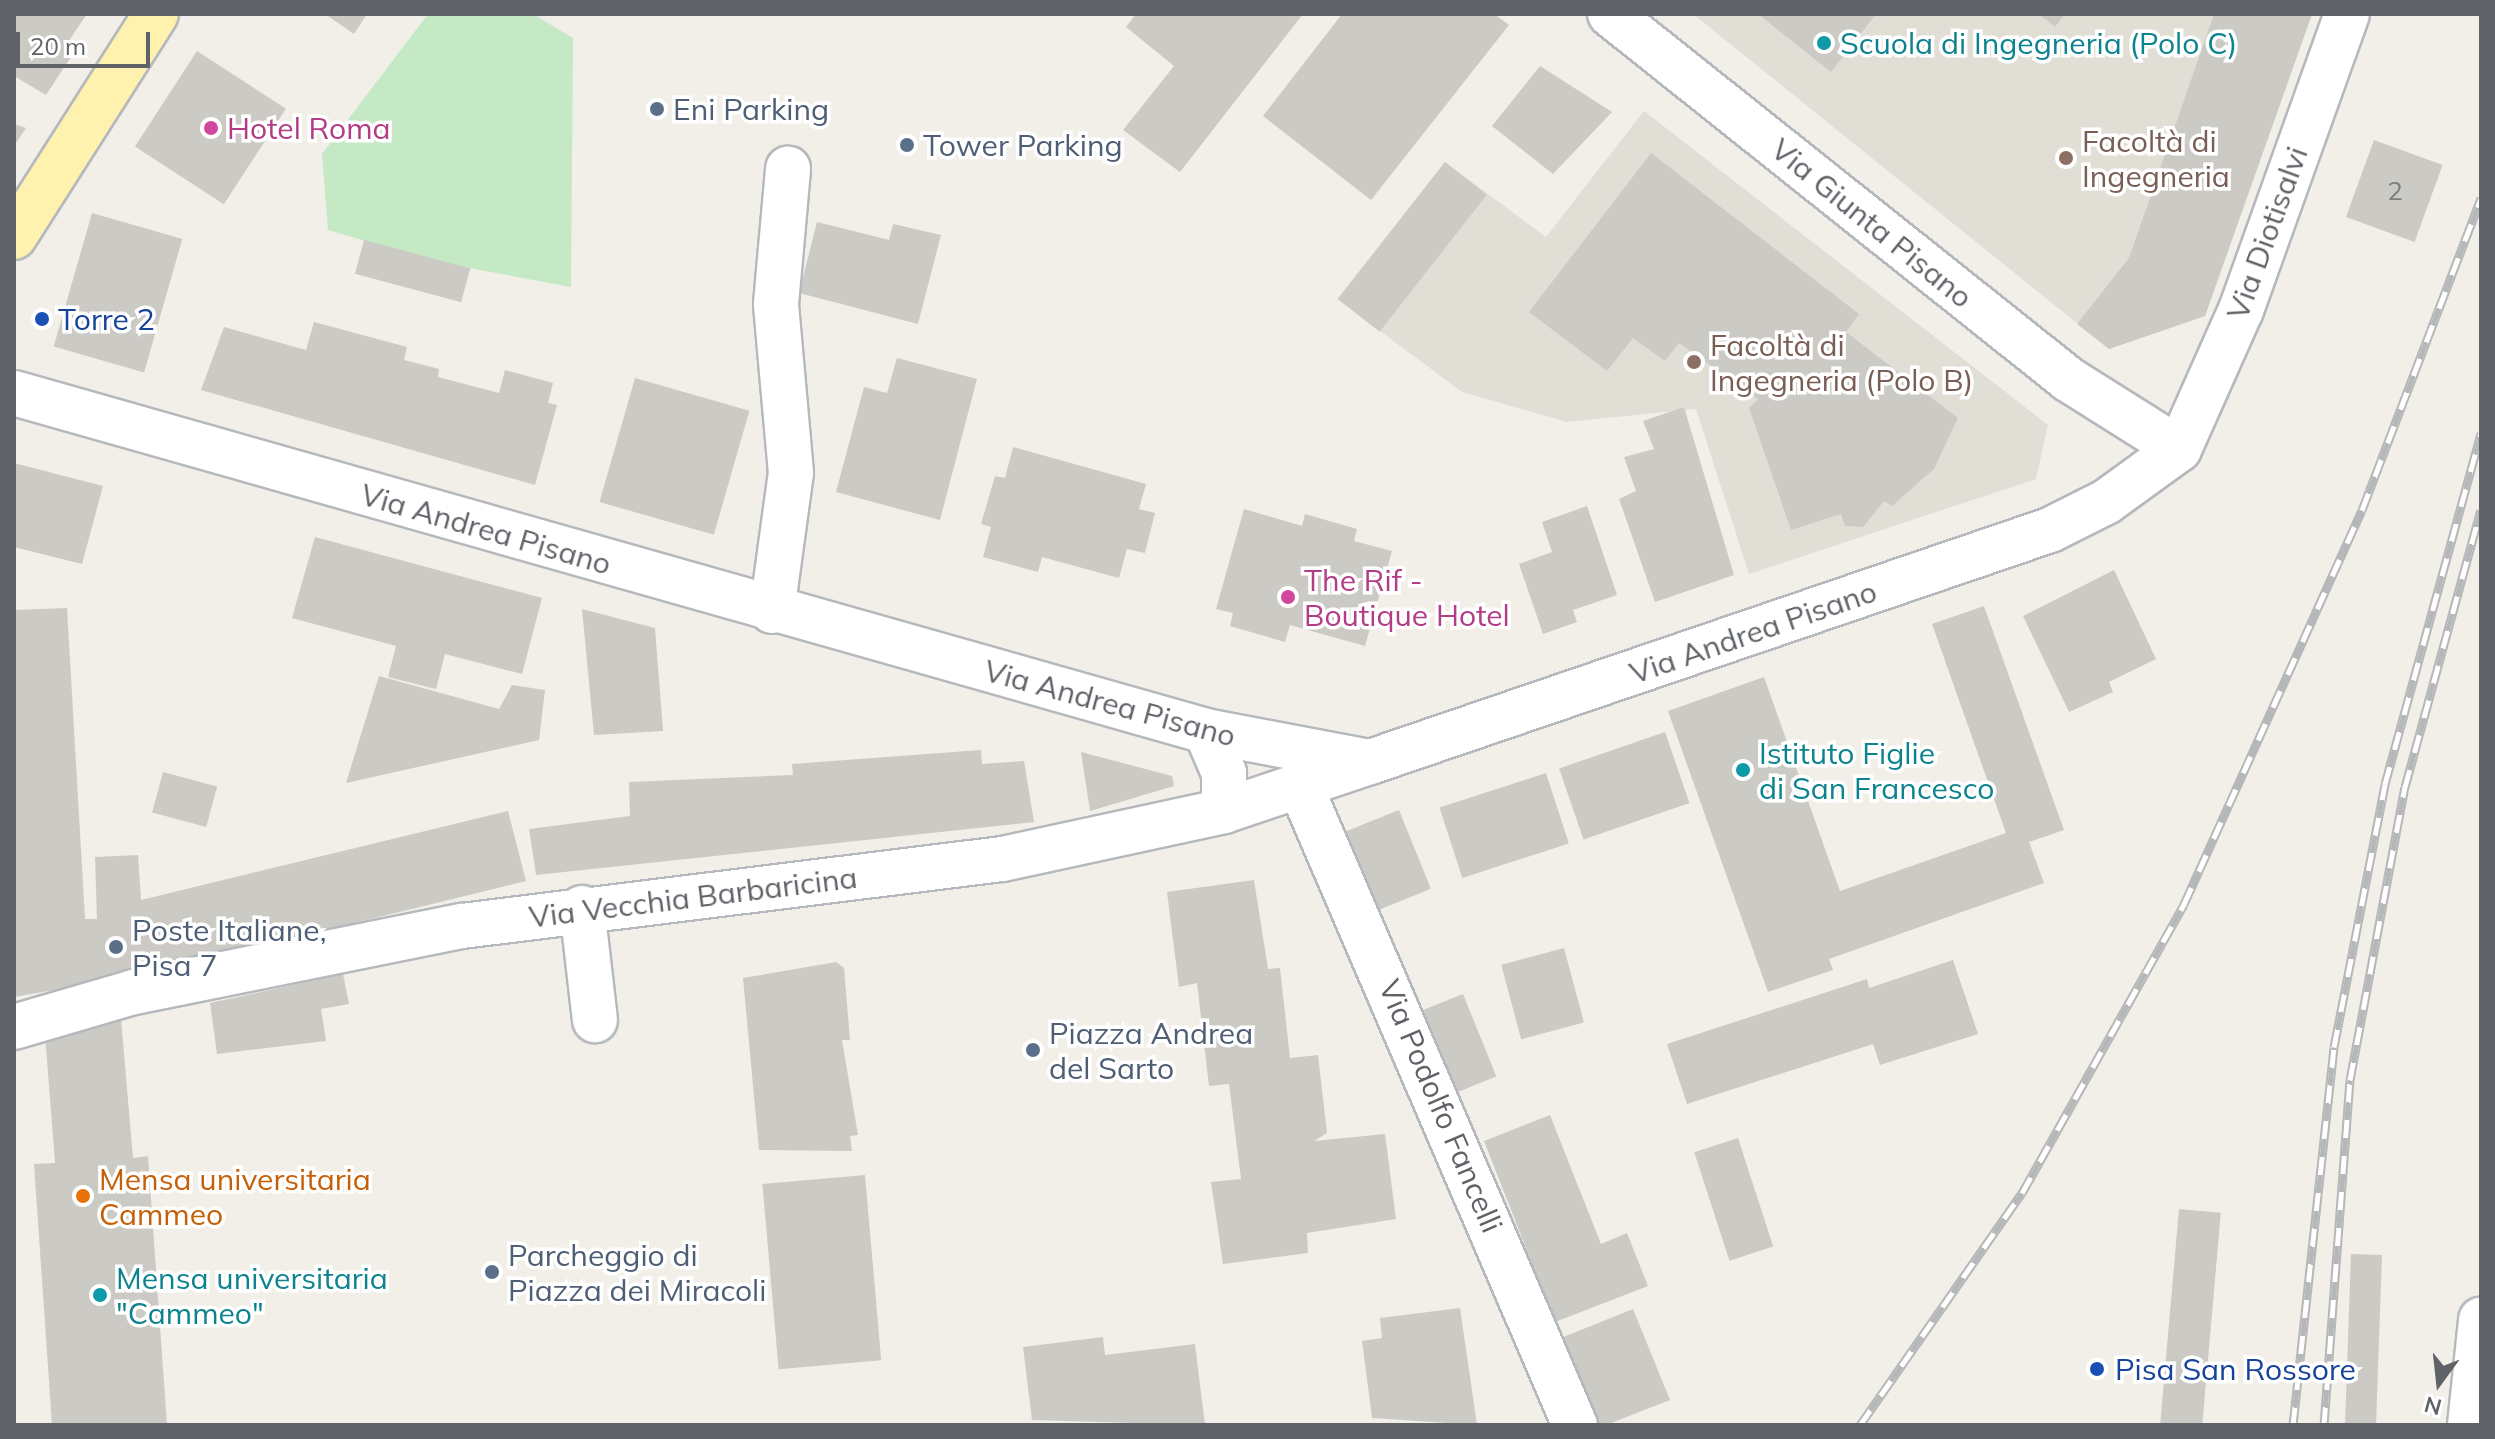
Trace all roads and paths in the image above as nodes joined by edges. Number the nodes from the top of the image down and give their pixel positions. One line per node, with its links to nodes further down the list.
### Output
1 (156, 14): 5 (main road)
2 (1610, 14): 7 (street, Via Giunta Pisano)
3 (2347, 14): 7 (street, Via Diotisalvi)
4 (788, 169): 8 (street)
5 (14, 237)
6 (14, 393): 8 (street, Via Andrea Pisano)
7 (2179, 449): 10 (street, Via Andrea Pisano)
8 (772, 611): 9 (street, Via Andrea Pisano)
9 (1206, 731): 10 (street, Via Andrea Pisano); 12 (street)
10 (1370, 762): 11 (street, Via Vecchia Barbaricina)
11 (1302, 790): 12 (street, Via Vecchia Barbaricina); 17 (street, Via Podolfo Fancelli)
12 (1224, 811): 13 (street, Via Vecchia Barbaricina)
13 (582, 908): 14 (street); 15 (street, Via Vecchia Barbaricina)
14 (595, 1020)
15 (14, 1027)
16 (2481, 1320): 18 (street)
17 (1575, 1425)
18 (2470, 1425)

